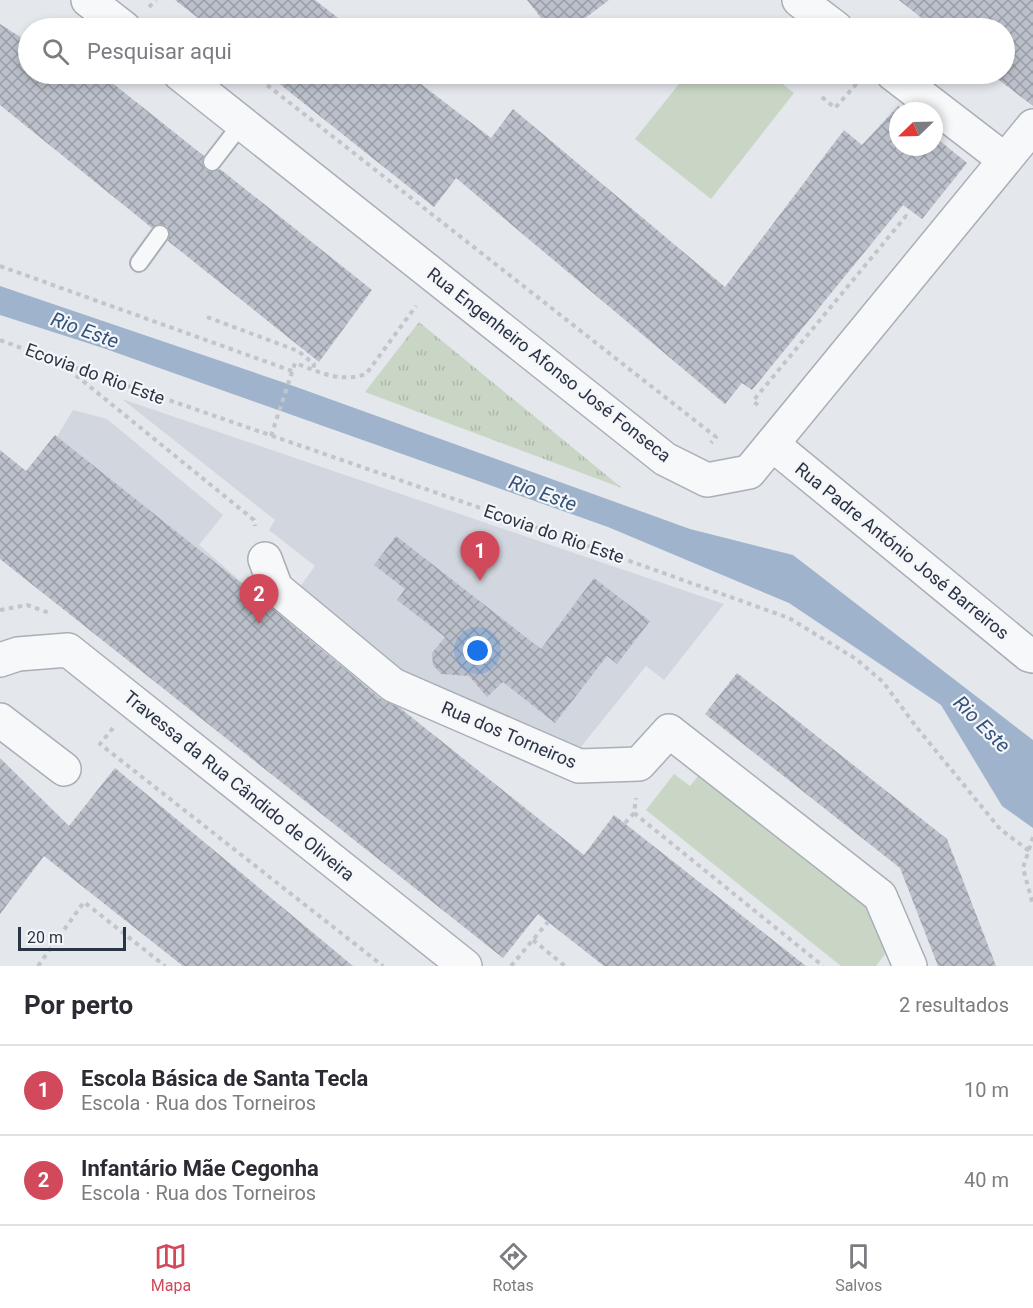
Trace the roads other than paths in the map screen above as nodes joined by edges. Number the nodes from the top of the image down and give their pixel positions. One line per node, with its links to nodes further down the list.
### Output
1 (799, 0): 4 (street)
2 (99, 3): 3 (street)
3 (114, 18)
4 (823, 18)
5 (193, 84): 7 (street, Rua Engenheiro Afonso José Fonseca)
6 (906, 84): 9 (street)
7 (242, 123): 10 (lane); 13 (street, Rua Engenheiro Afonso José Fonseca)
8 (1033, 126): 9 (street, Rua Engenheiro Afonso José Fonseca)
9 (1005, 160): 13 (street, Rua Engenheiro Afonso José Fonseca)
10 (212, 162)
11 (160, 234): 12 (lane)
12 (139, 262)
13 (772, 444): 16 (street, Rua Padre António José Barreiros)
14 (265, 559): 20 (street, Rua dos Torneiros)
15 (6, 651): 19 (street, Travessa da Rua Cândido de Oliveira)
16 (1033, 656)
17 (0, 720): 18 (street)
18 (64, 769)
19 (465, 966)
20 (910, 966)

